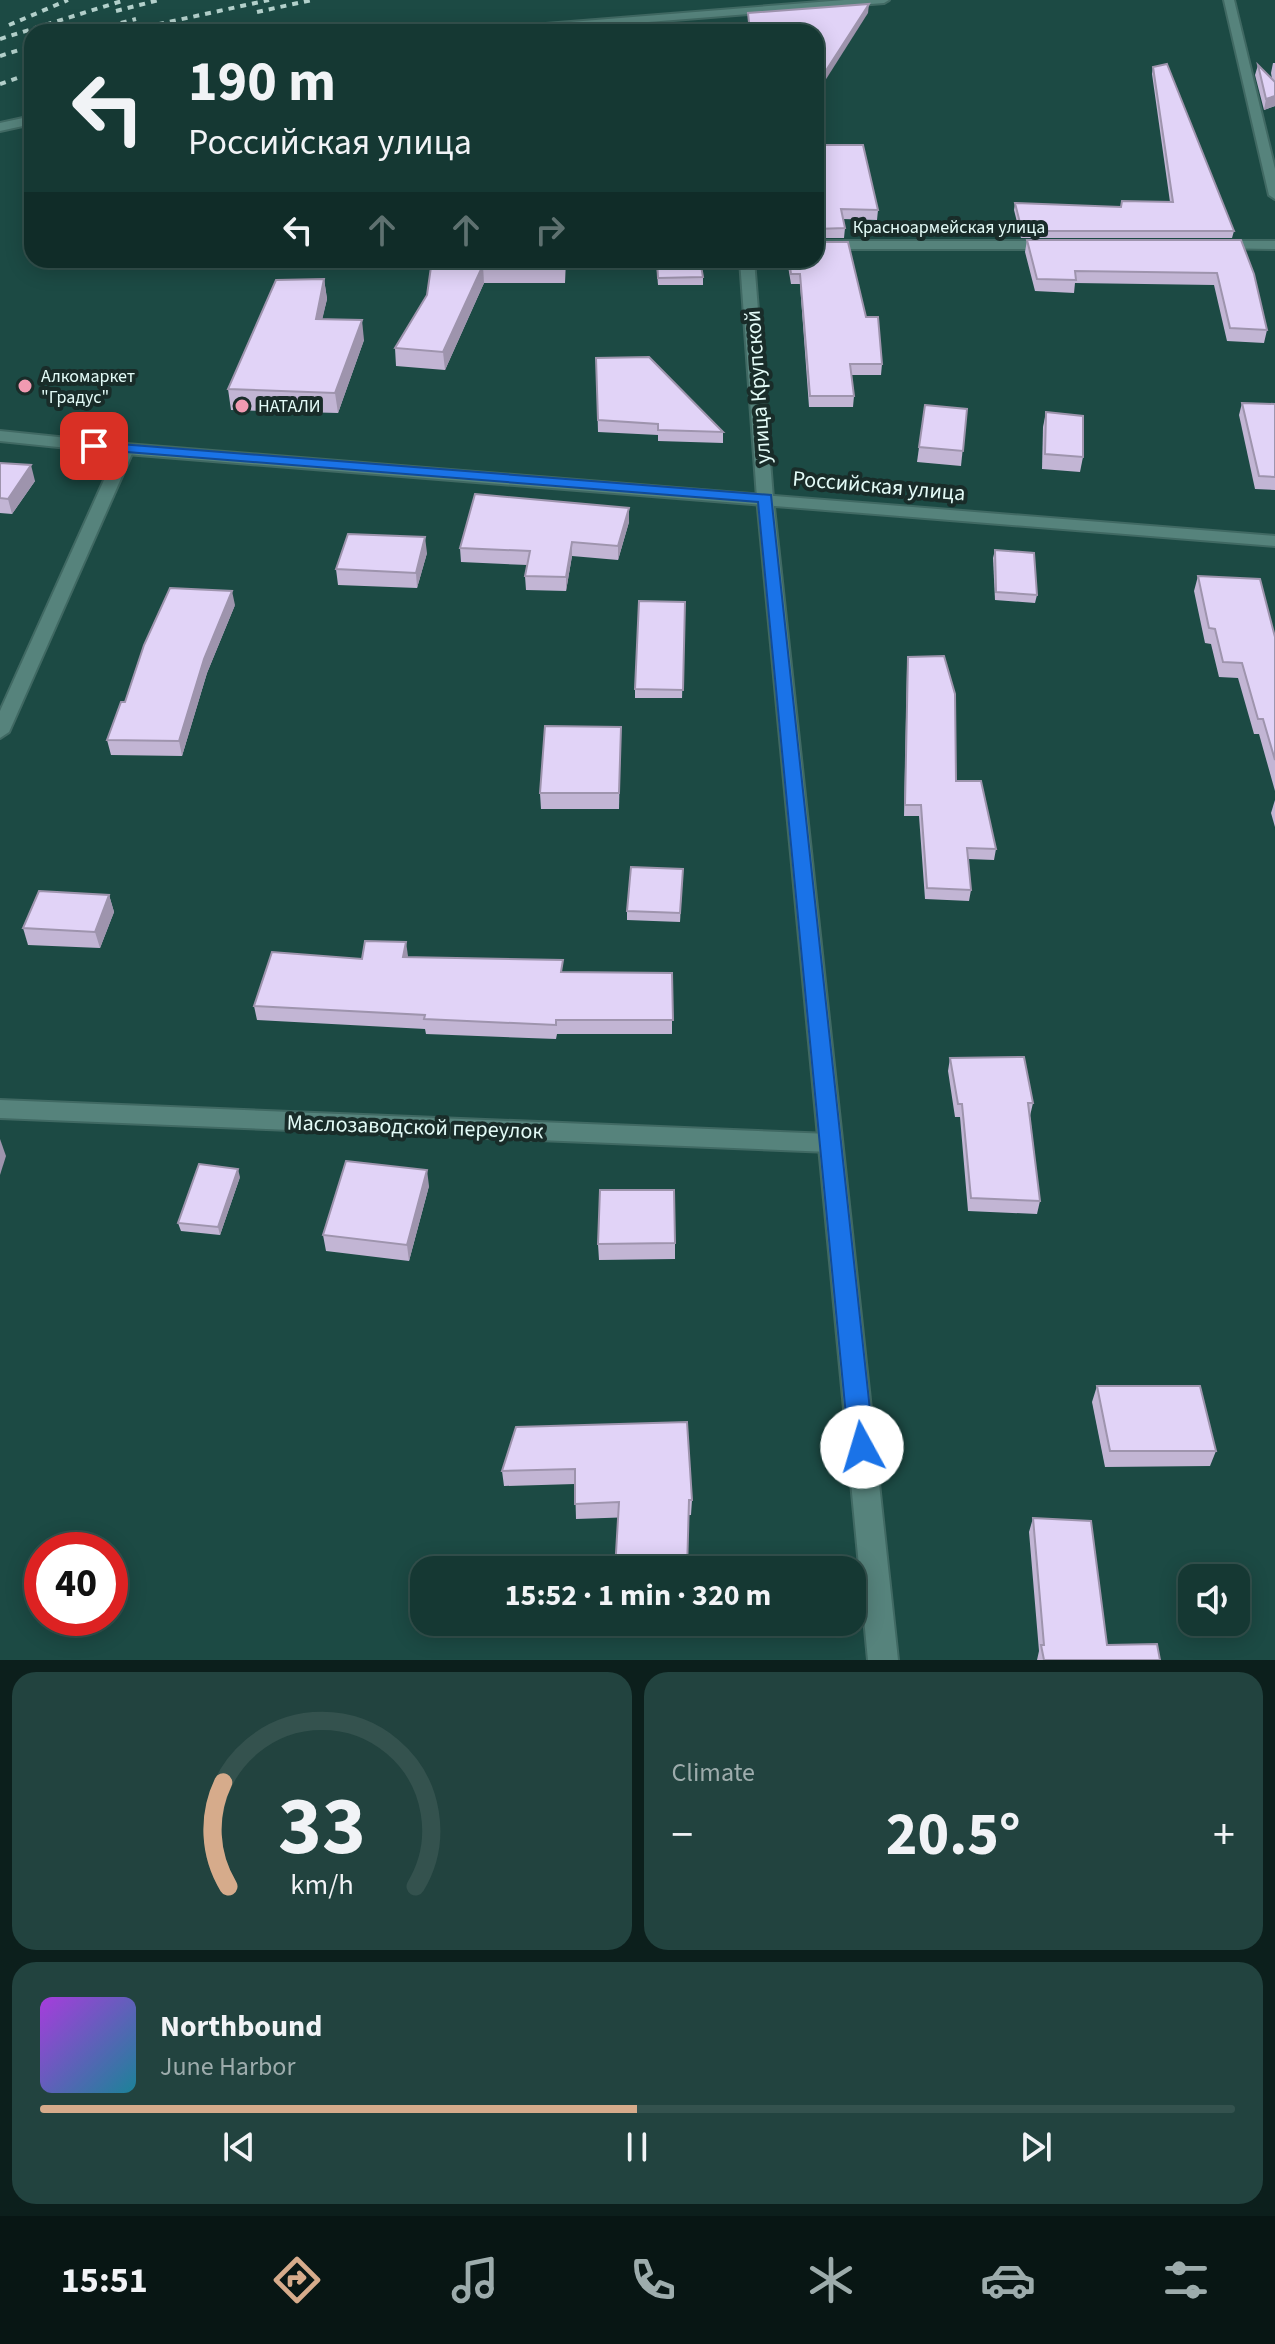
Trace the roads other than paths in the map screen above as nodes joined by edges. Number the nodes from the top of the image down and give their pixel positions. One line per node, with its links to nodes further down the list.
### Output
1 (884, 0): 3 (street)
2 (1229, 0): 8 (street)
3 (706, 13): 4 (street); 5 (street)
4 (577, 24)
5 (708, 24)
6 (24, 122): 7 (street)
7 (0, 127)
8 (1275, 195)
9 (824, 245): 10 (street, Красноармейская улица)
10 (1069, 245)
11 (1196, 245): 12 (street)
12 (1275, 245)
13 (748, 268): 16 (street, улица Крупской)
14 (0, 436): 15 (street, Российская улица)
15 (126, 449): 16 (street, Российская улица); 18 (street)
16 (765, 498): 17 (street, Российская улица); 20 (street, улица Крупской)
17 (1275, 541)
18 (0, 732)
19 (0, 1109): 20 (street, Маслозаводской переулок)
20 (830, 1143): 21 (street, улица Крупской)
21 (883, 1660)

